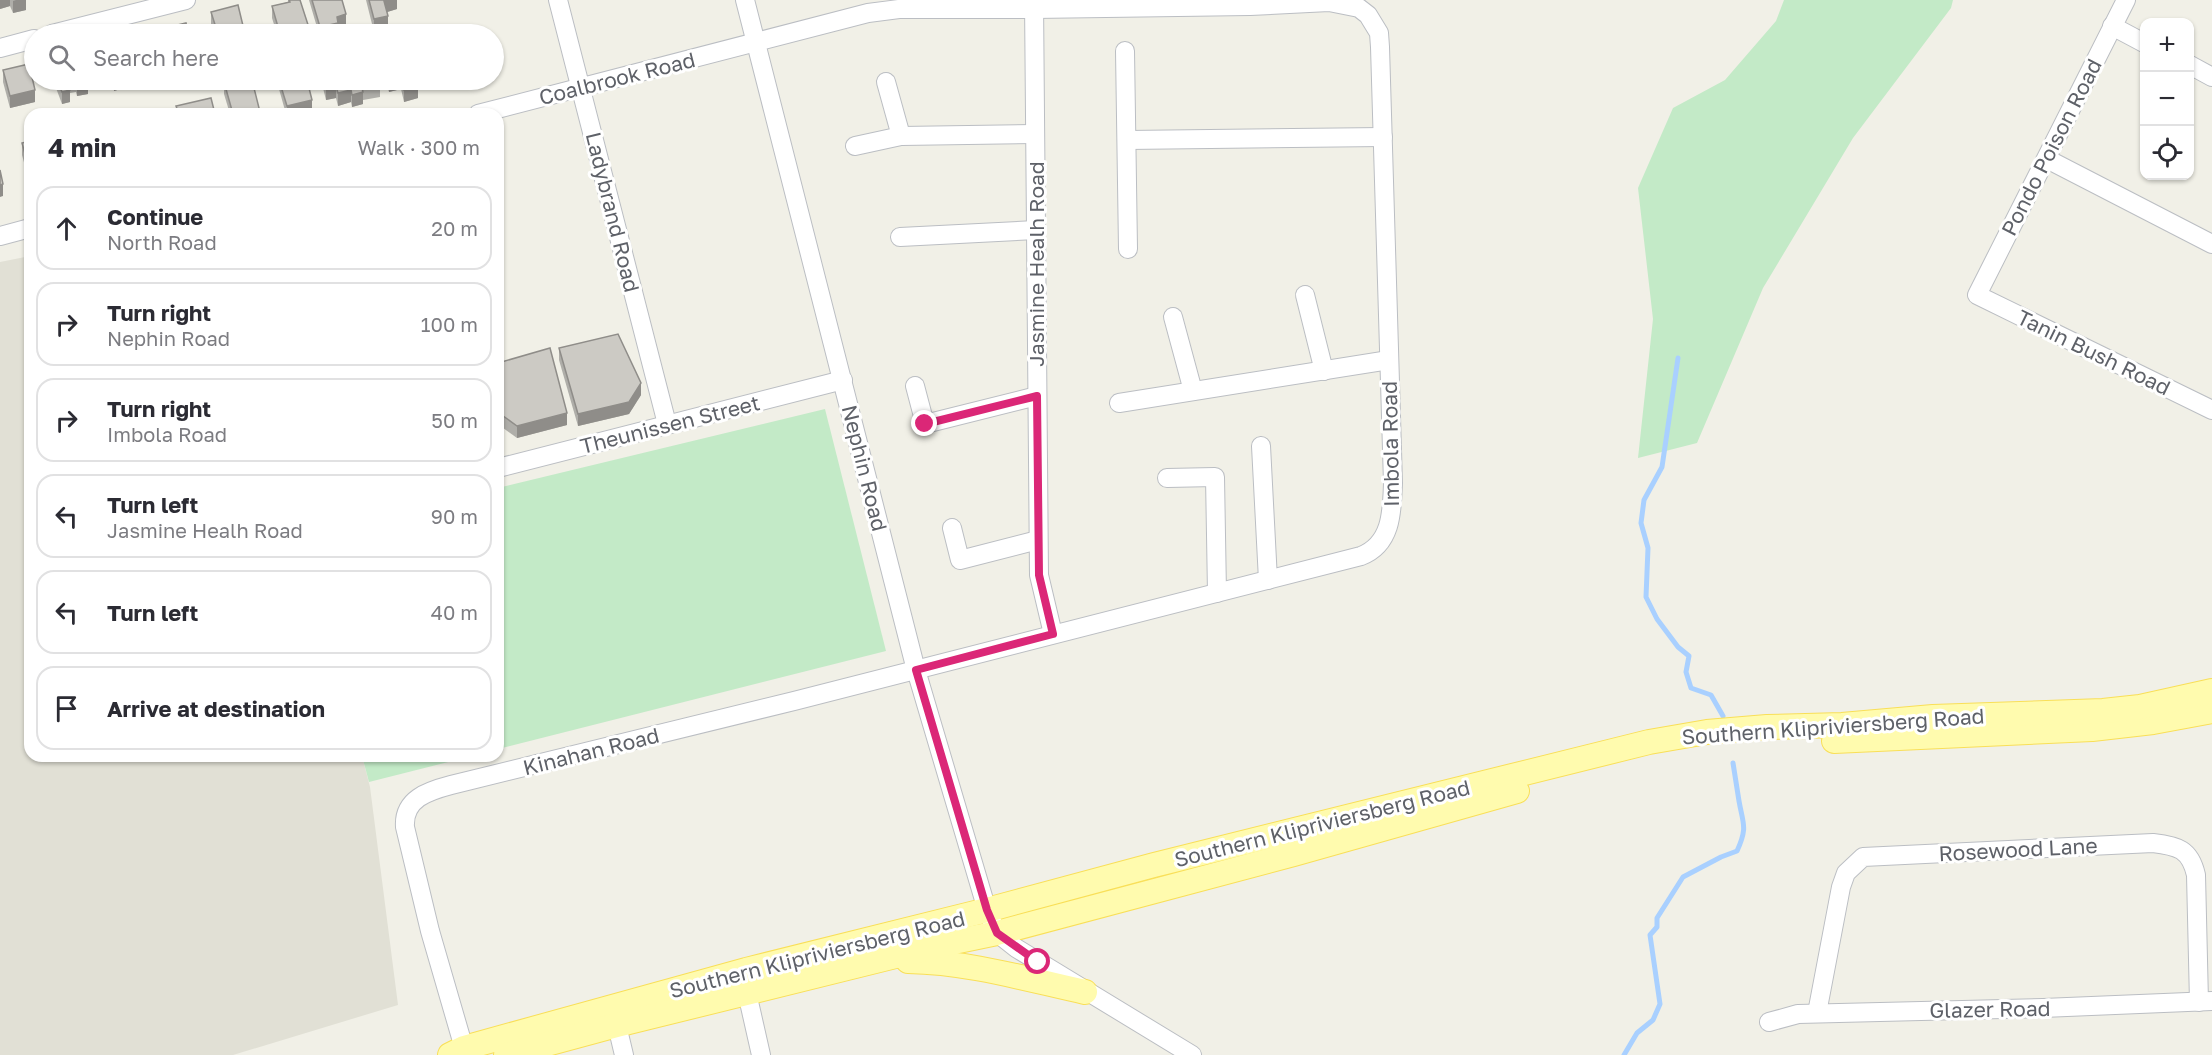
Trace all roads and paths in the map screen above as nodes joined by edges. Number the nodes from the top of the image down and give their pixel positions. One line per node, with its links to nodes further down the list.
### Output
1 (186, 0): 7 (street)
2 (558, 0): 17 (street, Ladybrand Road)
3 (745, 0): 11 (street, Nephin Road)
4 (2126, 0): 8 (street, Pondo Poison Road)
5 (1250, 3): 6 (street, Imbola Road); 21 (street, Imbola Road)
6 (1034, 5): 11 (street, Coalbrook Road); 19 (street, Jasmine Healh Road)
7 (91, 24)
8 (2112, 26): 9 (street); 24 (street, Pondo Poison Road)
9 (2140, 40)
10 (24, 42): 12 (street)
11 (756, 43): 17 (street, Coalbrook Road); 36 (street, Nephin Road)
12 (0, 48)
13 (1125, 51): 22 (street)
14 (2194, 67): 15 (street)
15 (2212, 77)
16 (886, 82): 20 (street)
17 (581, 87): 18 (street, Coalbrook Road); 42 (street, Ladybrand Road)
18 (501, 108)
19 (1035, 134): 20 (street); 26 (street, Jasmine Healh Road)
20 (901, 136): 23 (street)
21 (1383, 137): 22 (street); 34 (street, Imbola Road)
22 (1127, 140): 30 (street)
23 (855, 146)
24 (2047, 159): 29 (street); 32 (street, Pondo Poison Road)
25 (24, 230): 27 (street)
26 (1035, 230): 28 (street); 39 (street, Jasmine Healh Road)
27 (0, 236)
28 (900, 237)
29 (2212, 244)
30 (1128, 249)
31 (1305, 295): 35 (street)
32 (1977, 295): 41 (street, Tanin Bush Road)
33 (1173, 317): 38 (street)
34 (1389, 360): 35 (street); 48 (street, Imbola Road)
35 (1324, 370): 38 (street)
36 (843, 380): 42 (street, Theunissen Street); 51 (street, Nephin Road)
37 (915, 386): 39 (street)
38 (1193, 391): 40 (street)
39 (1037, 396): 47 (street, Jasmine Healh Road)
40 (1119, 404)
41 (2212, 410)
42 (667, 424): 44 (street, Theunissen Street)
43 (1261, 446): 48 (street)
44 (504, 466)
45 (1167, 478): 49 (street)
46 (952, 528): 47 (street)
47 (1038, 540): 50 (street, Jasmine Healh Road)
48 (1268, 580): 49 (street, Imbola Road)
49 (1217, 593): 50 (street, Imbola Road)
50 (1053, 634): 51 (street, Imbola Road)
51 (916, 670): 55 (street, Nephin Road); 64 (street, Kinahan Road)
52 (2212, 691): 54 (main road, Southern Klipriviersberg Road)
53 (2212, 711): 54 (main road, Southern Klipriviersberg Road)
54 (1292, 843): 55 (main road, Southern Klipriviersberg Road); 56 (main road, Southern Klipriviersberg Road)
55 (987, 910): 56 (street, Nephin Road); 62 (main road, Southern Klipriviersberg Road)
56 (997, 933): 57 (main road, Southern Klipriviersberg Road); 58 (street)
57 (869, 964): 58 (main road); 59 (main road, Southern Klipriviersberg Road)
58 (1085, 992): 68 (street)
59 (747, 993): 62 (main road, Southern Klipriviersberg Road); 67 (street)
60 (2205, 1001): 61 (street, Glazer Road); 61 (street, Rosewood Lane)
61 (1817, 1013): 63 (street, Glazer Road)
62 (615, 1016): 64 (main road, Southern Klipriviersberg Road); 65 (main road, Southern Klipriviersberg Road); 66 (street)
63 (1769, 1022)
64 (460, 1053)
65 (506, 1055)
66 (624, 1055)
67 (761, 1055)
68 (1192, 1055)

